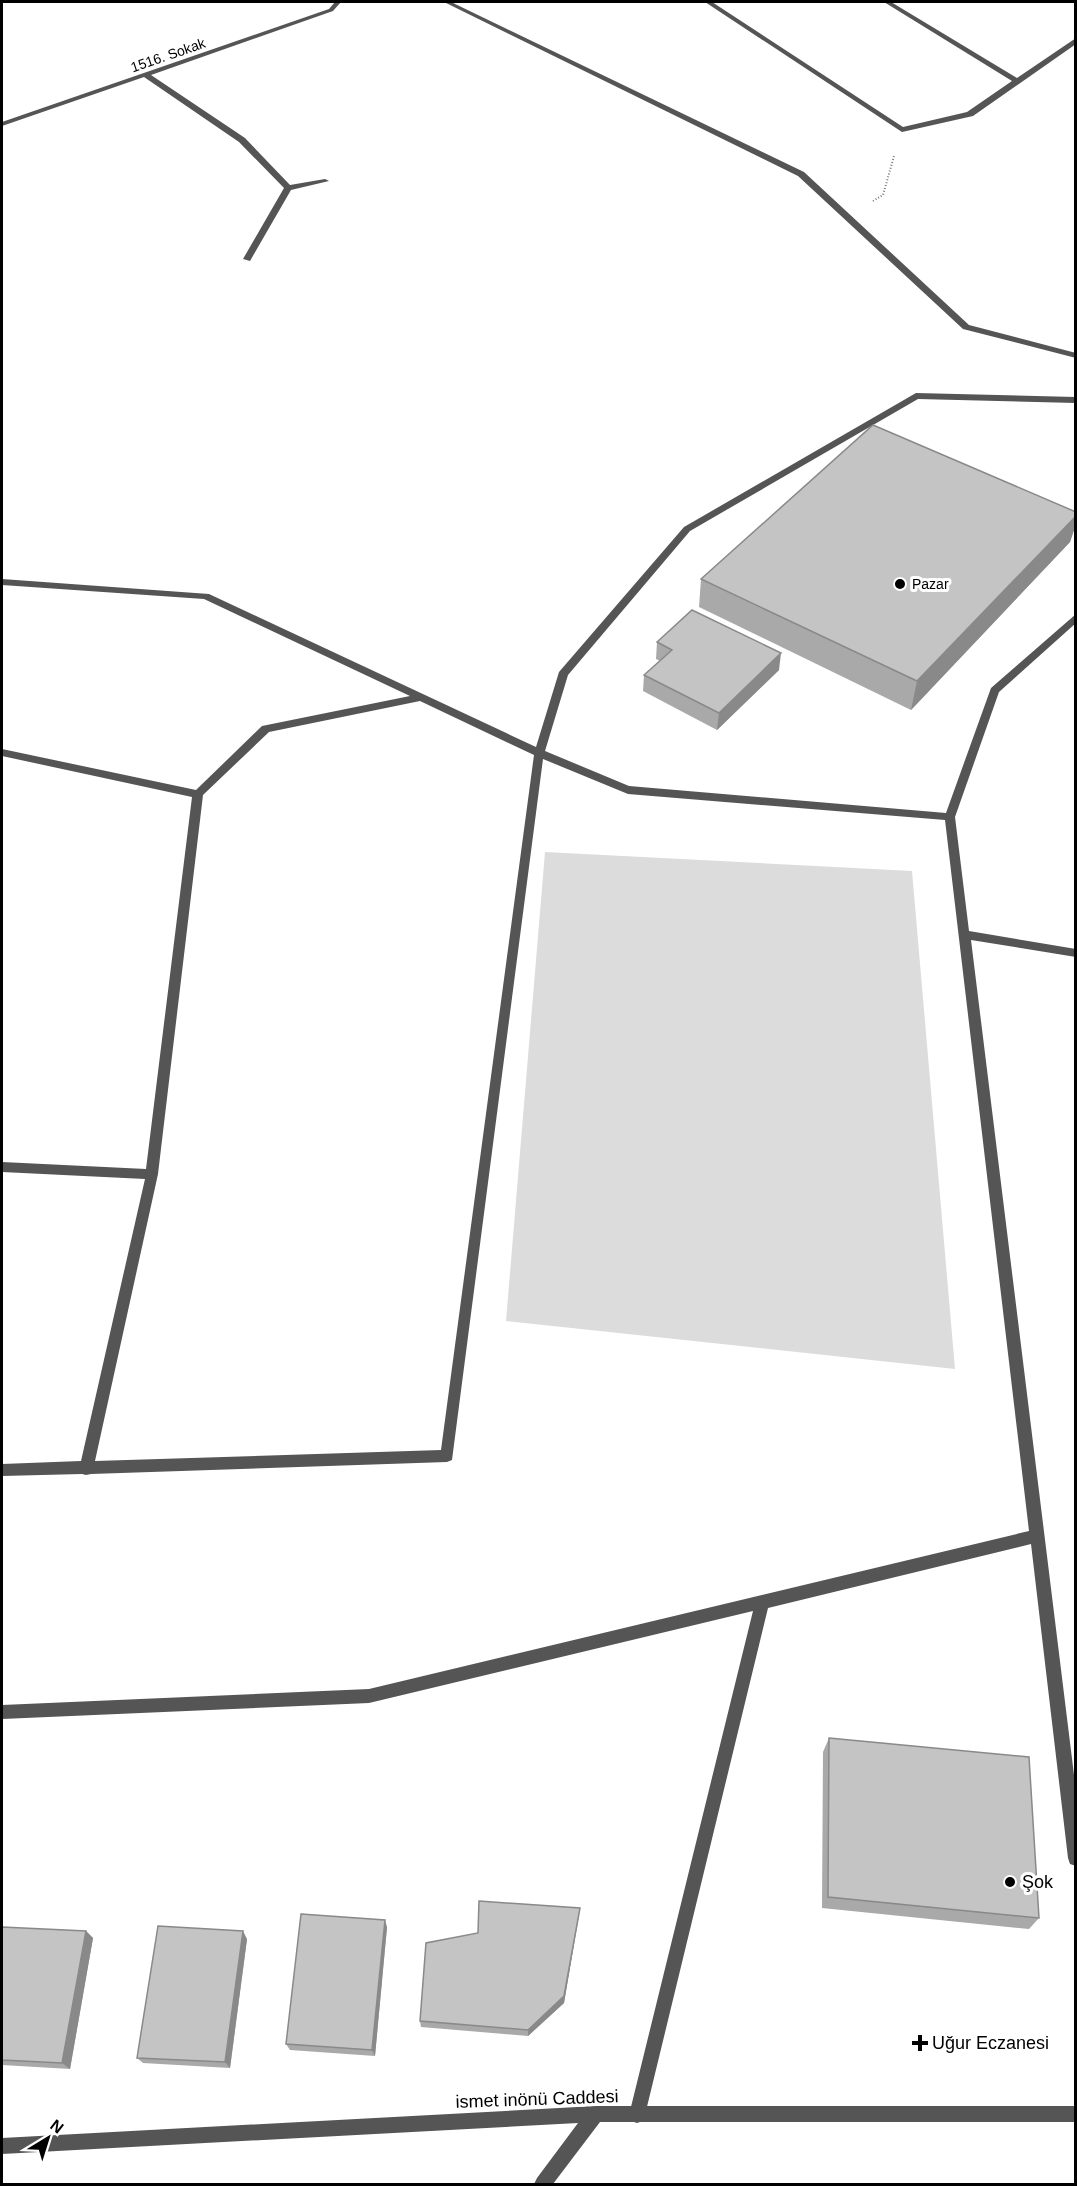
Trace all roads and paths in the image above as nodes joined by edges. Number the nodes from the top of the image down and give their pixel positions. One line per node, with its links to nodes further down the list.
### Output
1 (338, 2): 6 (street, 1516. Sokak)
2 (447, 2): 12 (street)
3 (708, 2): 9 (street)
4 (887, 2): 7 (street)
5 (1076, 40): 7 (street)
6 (146, 75): 8 (street, 1516. Sokak); 11 (street)
7 (1014, 80): 9 (street)
8 (2, 124)
9 (902, 130): 12 (path)
10 (325, 181): 11 (street)
11 (288, 188): 13 (street)
12 (846, 216): 14 (street)
13 (247, 259)
14 (1076, 356)
15 (1076, 400): 20 (street)
16 (2, 582): 18 (street)
17 (1076, 616): 22 (street)
18 (423, 697): 20 (street); 21 (street)
19 (2, 752): 21 (street)
20 (539, 753): 22 (street); 27 (street)
21 (198, 794): 26 (street)
22 (950, 817): 23 (street)
23 (966, 935): 24 (street); 29 (street)
24 (1076, 953)
25 (2, 1167): 26 (street)
26 (152, 1174): 27 (street)
27 (87, 1469): 28 (street)
28 (2, 1470)
29 (1038, 1536): 30 (street); 32 (street)
30 (762, 1602): 31 (street); 35 (street)
31 (2, 1712)
32 (1076, 1858)
33 (596, 2114): 35 (street, ismet inönü Caddesi); 36 (street, ismet inönü Caddesi); 37 (street)
34 (1076, 2114): 35 (street, ismet inönü Caddesi)
35 (637, 2115)
36 (2, 2146)
37 (543, 2184)

